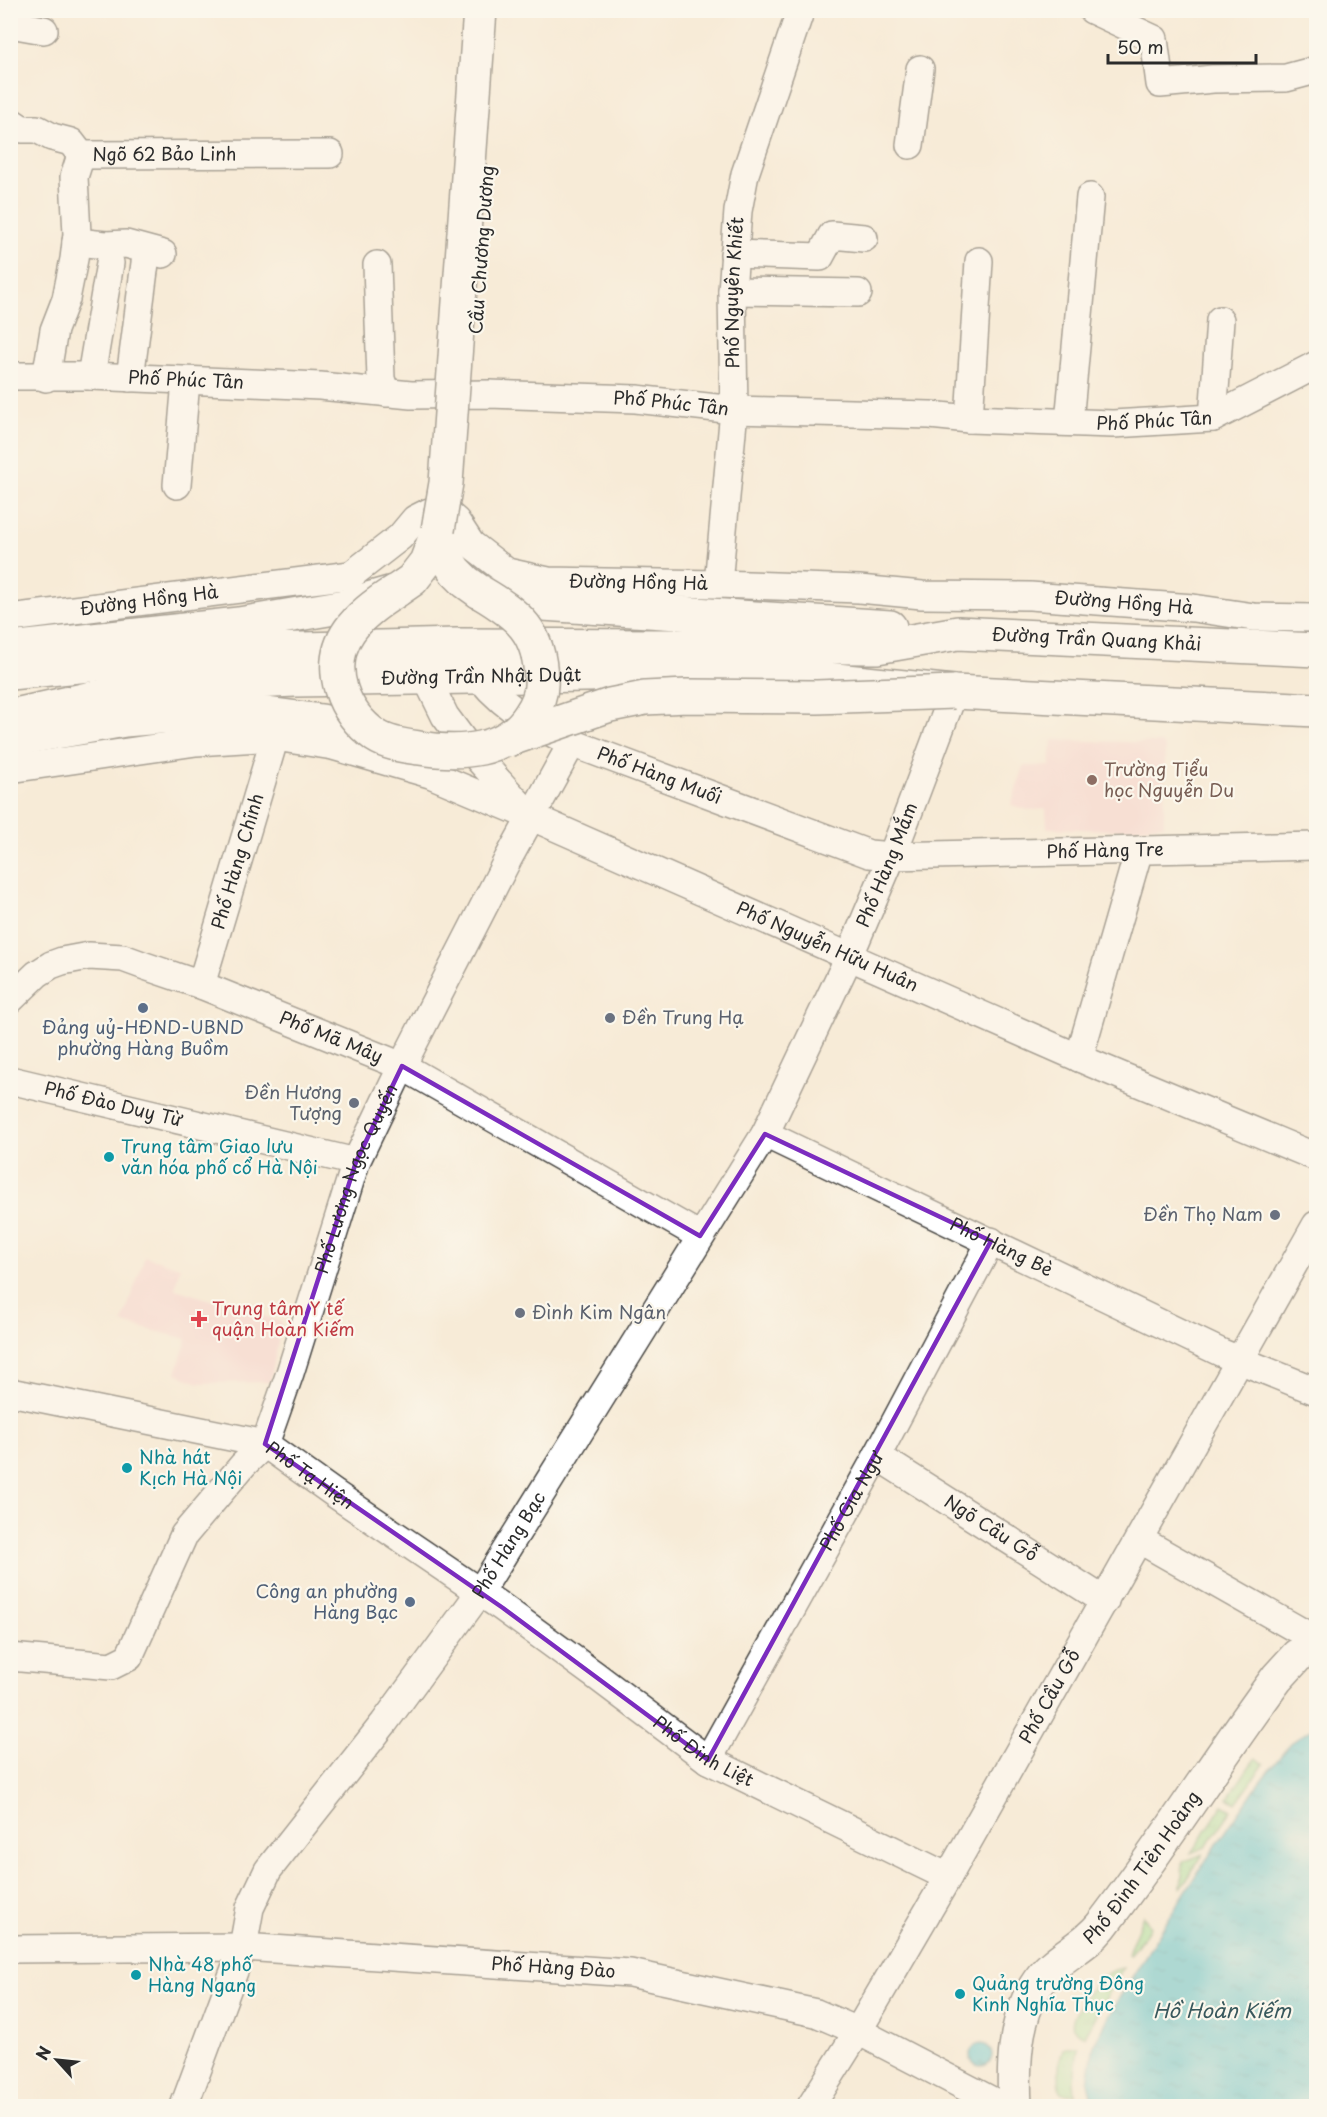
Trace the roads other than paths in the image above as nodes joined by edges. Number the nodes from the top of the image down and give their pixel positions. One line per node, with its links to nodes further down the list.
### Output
1 (462, 10): 35 (main road, Cầu Chương Dương)
2 (480, 10): 35 (main road, Cầu Chương Dương, bridge)
3 (500, 10): 35 (main road, Cầu Chương Dương)
4 (802, 10): 17 (street, Phố Nguyên Khiết)
5 (1092, 10): 9 (street)
6 (10, 24): 7 (street)
7 (44, 30)
8 (920, 69): 11 (street)
9 (1317, 70)
10 (10, 121): 13 (street, Ngõ 62 Bảo Linh)
11 (910, 145)
12 (330, 154): 13 (street, Ngõ 62 Bảo Linh)
13 (81, 155): 16 (street)
14 (1090, 197): 34 (street)
15 (864, 238): 17 (street)
16 (76, 242): 27 (street); 28 (street)
17 (734, 254): 21 (street, Phố Nguyên Khiết)
18 (979, 261): 33 (street)
19 (110, 263): 26 (street)
20 (377, 265): 30 (street)
21 (732, 291): 22 (street); 31 (street, Phố Nguyên Khiết)
22 (858, 292)
23 (1220, 320): 32 (street)
24 (1317, 365): 32 (street, Phố Phúc Tân)
25 (10, 376): 27 (street, Phố Phúc Tân)
26 (91, 376): 27 (street, Phố Phúc Tân); 28 (street, Phố Phúc Tân)
27 (46, 378)
28 (130, 378): 29 (street, Phố Phúc Tân)
29 (186, 381): 30 (street, Phố Phúc Tân); 36 (street)
30 (386, 393): 31 (street, Phố Phúc Tân)
31 (734, 410): 33 (street, Phố Phúc Tân); 38 (street, Phố Nguyên Khiết)
32 (1214, 418): 34 (street, Phố Phúc Tân)
33 (969, 419): 34 (street, Phố Phúc Tân)
34 (1069, 422)
35 (446, 483): 37 (main road, Cầu Chương Dương, bridge)
36 (177, 485)
37 (438, 530): 39 (main road, Cầu Chương Dương); 40 (main road)
38 (718, 584): 41 (street, Đường Hồng Hà); 42 (street, Đường Hồng Hà)
39 (396, 591): 46 (main road, bridge); 55 (main road, Cầu Chương Dương, bridge)
40 (480, 592): 43 (main road); 58 (main road, bridge)
41 (10, 618)
42 (1317, 618)
43 (878, 637): 45 (main road, Đường Trần Nhật Duật); 47 (main road, Đường Trần Quang Khải)
44 (412, 645): 45 (main road, Đường Trần Nhật Duật); 48 (main road, Đường Trần Nhật Duật); 50 (street, Phố Nguyễn Hữu Huân)
45 (457, 645): 49 (street, Phố Hàng Muối)
46 (10, 649)
47 (1317, 650)
48 (10, 673)
49 (479, 678): 50 (main road, Đường Trần Nhật Duật); 51 (main road, Đường Trần Nhật Duật); 57 (street, Phố Hàng Muối)
50 (426, 679): 53 (main road, Đường Trần Nhật Duật); 60 (street, Phố Nguyễn Hữu Huân)
51 (954, 692): 52 (main road); 58 (main road, bridge); 63 (street, Phố Hàng Mắm)
52 (1317, 710)
53 (10, 716)
54 (275, 737): 59 (street); 60 (street); 65 (street, Phố Hàng Chĩnh)
55 (377, 737): 56 (main road); 58 (main road, bridge)
56 (10, 740)
57 (572, 743): 60 (street, Phố Lương Ngọc Quyến); 63 (street, Phố Hàng Muối)
58 (495, 744)
59 (10, 769)
60 (530, 816): 64 (street, Phố Nguyễn Hữu Huân); 68 (street, Phố Lương Ngọc Quyến)
61 (1317, 846): 62 (street, Phố Hàng Tre)
62 (1139, 850): 63 (street, Phố Hàng Tre); 67 (street)
63 (892, 856): 64 (street, Phố Hàng Mắm)
64 (849, 957): 67 (street, Phố Nguyễn Hữu Huân); 70 (street, Phố Hàng Mắm)
65 (201, 985): 66 (street, Phố Mã Mây); 68 (street, Phố Mã Mây)
66 (10, 1000)
67 (1079, 1058): 71 (street, Phố Nguyễn Hữu Huân)
68 (402, 1066): 72 (street, Phố Lương Ngọc Quyến); 74 (street, Phố Mã Mây)
69 (10, 1080): 72 (street, Phố Đào Duy Từ)
70 (765, 1134): 74 (street, Phố Hàng Bạc); 75 (street, Phố Hàng Bè)
71 (1317, 1157)
72 (356, 1162): 79 (street, Phố Lương Ngọc Quyến)
73 (1317, 1225): 76 (street, Phố Cầu Gỗ)
74 (700, 1236): 82 (street, Phố Hàng Bạc)
75 (991, 1241): 76 (street, Phố Hàng Bè); 80 (street, Phố Gia Ngư)
76 (1240, 1360): 77 (street, Phố Hàng Bè); 81 (street, Phố Cầu Gỗ)
77 (1317, 1391)
78 (10, 1392): 79 (street, Phố Tạ Hiện)
79 (265, 1444): 82 (street, Phố Tạ Hiện); 86 (street, Phố Lương Ngọc Quyến)
80 (877, 1456): 83 (street, Ngõ Cầu Gỗ); 87 (street, Phố Gia Ngư)
81 (1140, 1540): 83 (street, Phố Cầu Gỗ); 84 (street)
82 (480, 1592): 87 (street, Phố Đinh Liệt); 89 (street, Phố Hàng Bạc)
83 (1105, 1601): 88 (street, Phố Cầu Gỗ)
84 (1317, 1640)
85 (1317, 1647): 95 (main road, Phố Đinh Tiên Hoàng)
86 (10, 1657)
87 (708, 1760): 88 (street, Phố Đinh Liệt)
88 (948, 1877): 91 (street, Phố Cầu Gỗ)
89 (243, 1947): 90 (street, Phố Hàng Đào); 91 (street, Phố Hàng Đào); 92 (street, Phố Hàng Bạc)
90 (10, 1949)
91 (858, 2031): 93 (street, Phố Cầu Gỗ); 94 (street, Phố Hàng Đào)
92 (184, 2106)
93 (811, 2106)
94 (1002, 2106)
95 (1015, 2106)

